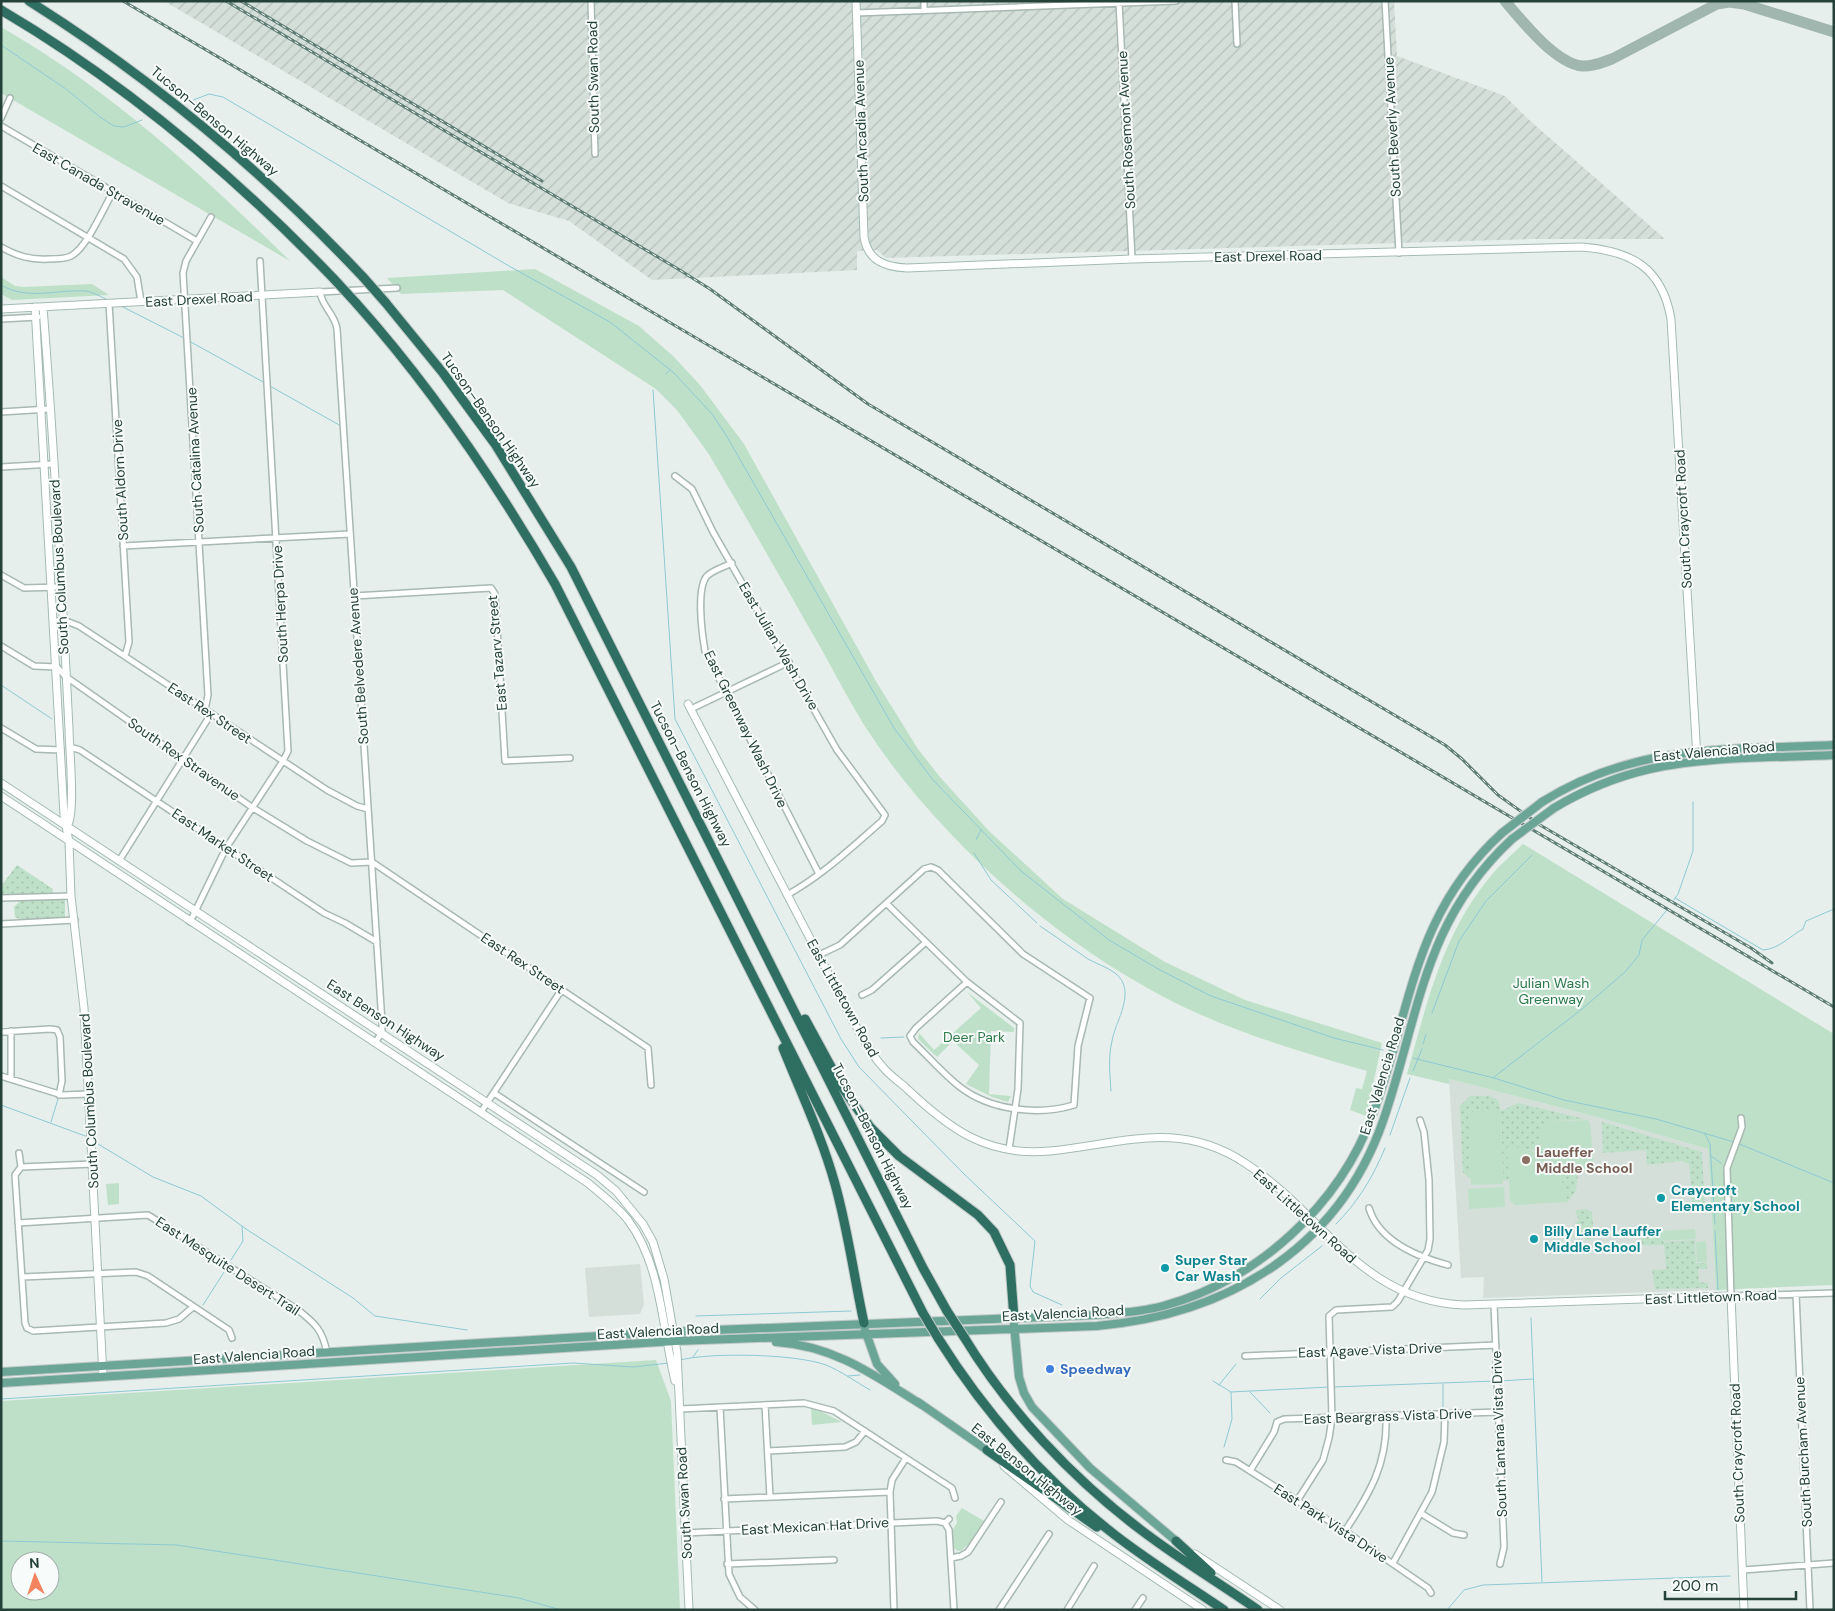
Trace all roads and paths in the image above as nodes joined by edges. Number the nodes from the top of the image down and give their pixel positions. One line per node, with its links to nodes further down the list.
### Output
1 (29, 1): 85 (highway, Tucson–Benson Highway, bridge)
2 (591, 1): 16 (street, South Swan Road)
3 (856, 1): 11 (street, South Arcadia Avenue)
4 (924, 1): 10 (street)
5 (1176, 1): 8 (street)
6 (1236, 1): 12 (street)
7 (1385, 1): 23 (street, South Beverly Avenue)
8 (1119, 2): 10 (street); 25 (street, South Rosemont Avenue)
9 (1, 10): 100 (highway, bridge)
10 (924, 10): 11 (street)
11 (856, 13): 24 (street, South Arcadia Avenue)
12 (1237, 44)
13 (10, 98): 14 (street)
14 (1, 118)
15 (1, 126): 18 (street, East Canada Stravenue)
16 (595, 154)
17 (1, 186): 20 (street)
18 (113, 192): 20 (street); 21 (street, East Canada Stravenue)
19 (211, 216): 21 (street, South Catalina Avenue)
20 (87, 237): 22 (street); 32 (street)
21 (198, 241): 31 (street, South Catalina Avenue)
22 (1, 247)
23 (1399, 253): 25 (street, East Drexel Road); 27 (street, East Drexel Road)
24 (874, 259): 25 (street, East Drexel Road)
25 (1132, 259)
26 (260, 261): 30 (street, South Herpa Drive)
27 (1654, 278): 71 (street, South Craycroft Road)
28 (397, 288): 29 (street, East Drexel Road)
29 (320, 292): 30 (street, East Drexel Road); 47 (street, South Belvedere Avenue)
30 (262, 295): 31 (street, East Drexel Road); 48 (street, South Herpa Drive)
31 (185, 299): 32 (street, East Drexel Road); 49 (street, South Catalina Avenue)
32 (141, 302): 33 (street, East Drexel Road)
33 (109, 303): 35 (street, East Drexel Road); 50 (street, South Aldorn Drive)
34 (35, 307): 35 (street, East Drexel Road); 36 (street, East Drexel Road); 37 (street, South Columbus Boulevard)
35 (43, 307): 38 (street, South Columbus Boulevard)
36 (1, 309)
37 (35, 317): 38 (street); 39 (street); 41 (street, South Columbus Boulevard)
38 (44, 317): 40 (street, South Columbus Boulevard)
39 (1, 319)
40 (49, 409): 41 (street); 43 (street, South Columbus Boulevard)
41 (41, 410): 42 (street); 44 (street, South Columbus Boulevard)
42 (1, 412)
43 (53, 464): 44 (street); 54 (street, South Columbus Boulevard)
44 (44, 465): 45 (street); 53 (street, South Columbus Boulevard)
45 (1, 467)
46 (675, 476): 51 (street, East Julian Wash Drive)
47 (350, 534): 48 (street); 55 (street, South Belvedere Avenue)
48 (276, 538): 49 (street); 75 (street, South Herpa Drive)
49 (200, 542): 50 (street); 65 (street, South Catalina Avenue)
50 (123, 546): 59 (street, South Aldorn Drive)
51 (732, 563): 60 (street, East Julian Wash Drive); 63 (street, East Greenway Wash Drive)
52 (1, 575): 53 (street)
53 (51, 588): 54 (street); 57 (street, South Columbus Boulevard)
54 (60, 588): 56 (street, South Columbus Boulevard)
55 (354, 596): 73 (street, East Tazarv Street); 81 (street, South Belvedere Avenue)
56 (62, 620): 57 (street); 59 (street, East Rex Street); 62 (street, South Columbus Boulevard)
57 (53, 621): 61 (street, South Columbus Boulevard)
58 (1, 646): 61 (street)
59 (125, 656): 65 (street, East Rex Street)
60 (789, 662): 63 (street); 88 (street, East Julian Wash Drive)
61 (56, 667): 62 (street, South Rex Stravenue); 70 (street, South Columbus Boulevard)
62 (65, 676): 69 (street, South Columbus Boulevard); 74 (street, South Rex Stravenue)
63 (725, 693): 64 (street); 88 (street, East Greenway Wash Drive)
64 (690, 706): 89 (street, East Littletown Road)
65 (205, 710): 66 (street, East Rex Street)
66 (211, 714): 74 (street); 75 (street, East Rex Street)
67 (1, 728): 70 (street)
68 (1834, 745): 71 (main road, East Valencia Road)
69 (70, 747): 79 (street, East Market Street); 82 (street, South Columbus Boulevard)
70 (60, 750): 82 (street, South Columbus Boulevard)
71 (1697, 752): 76 (street, South Craycroft Road); 125 (main road, East Valencia Road, bridge)
72 (1834, 755): 76 (main road, East Valencia Road)
73 (570, 758)
74 (184, 759): 79 (street); 80 (street, South Rex Stravenue)
75 (283, 761): 80 (street, South Herpa Drive); 81 (street, East Rex Street)
76 (1698, 762): 128 (main road, East Valencia Road, bridge)
77 (1, 783): 82 (street, East Benson Highway)
78 (1, 796): 83 (street, East Benson Highway)
79 (157, 800): 84 (street, East Market Street); 86 (street)
80 (253, 808): 84 (street, South Herpa Drive); 87 (street, South Rex Stravenue)
81 (368, 809): 87 (street, South Belvedere Avenue)
82 (67, 826): 83 (street, South Columbus Boulevard); 86 (street, East Benson Highway)
83 (69, 842): 90 (street, South Columbus Boulevard); 95 (street, East Benson Highway)
84 (226, 848): 93 (street, South Herpa Drive); 97 (street, East Market Street)
85 (716, 855): 141 (highway); 199 (highway, Tucson–Benson Highway, bridge)
86 (119, 861): 93 (street, East Benson Highway)
87 (372, 862): 97 (street, South Belvedere Avenue); 102 (street, East Rex Street)
88 (819, 874): 89 (street)
89 (788, 894): 99 (street, East Littletown Road)
90 (71, 896): 91 (street); 94 (street, South Columbus Boulevard)
91 (1, 898)
92 (886, 904): 98 (street); 99 (street); 115 (street)
93 (196, 911): 95 (street, South Herpa Drive); 106 (street, East Benson Highway)
94 (75, 920): 96 (street); 112 (street, South Columbus Boulevard)
95 (190, 922): 107 (street, East Benson Highway)
96 (1, 924)
97 (377, 942): 106 (street, South Belvedere Avenue)
98 (926, 942): 101 (street); 103 (street)
99 (819, 955): 119 (street, East Littletown Road)
100 (755, 981): 142 (highway); 209 (highway, bridge)
101 (967, 982): 115 (street); 115 (street)
102 (562, 989): 110 (street, East Rex Street); 111 (street)
103 (862, 995)
104 (10, 1031): 105 (street); 109 (street); 113 (street)
105 (1, 1032)
106 (382, 1032): 107 (street); 114 (street, East Benson Highway)
107 (375, 1043): 116 (street, East Benson Highway)
108 (1, 1076): 109 (street)
109 (11, 1079): 113 (street)
110 (651, 1085)
111 (494, 1093): 114 (street); 123 (street)
112 (89, 1094): 113 (street); 121 (street, South Columbus Boulevard)
113 (59, 1095)
114 (487, 1102): 116 (street); 146 (street, East Benson Highway)
115 (1014, 1108): 119 (street)
116 (481, 1112): 145 (street, East Benson Highway)
117 (1741, 1118): 136 (street)
118 (1420, 1120): 129 (street)
119 (1009, 1149): 125 (street, East Littletown Road)
120 (19, 1153): 122 (street)
121 (92, 1164): 122 (street); 126 (street, South Columbus Boulevard)
122 (21, 1167): 127 (street)
123 (644, 1192)
124 (1369, 1208): 129 (street)
125 (1310, 1217): 128 (street, East Littletown Road); 141 (main road, East Valencia Road)
126 (95, 1218): 127 (street, East Mesquite Desert Trail); 131 (street, South Columbus Boulevard); 139 (street, East Mesquite Desert Trail)
127 (18, 1222): 132 (street)
128 (1319, 1226): 133 (street, East Littletown Road); 144 (main road, East Valencia Road)
129 (1422, 1258): 130 (street); 133 (street)
130 (1448, 1265)
131 (98, 1272): 132 (street); 138 (street); 143 (street, South Columbus Boulevard)
132 (22, 1277): 143 (street)
133 (1403, 1293): 137 (street, East Littletown Road); 153 (street)
134 (1834, 1293): 135 (street, East Littletown Road)
135 (1796, 1294): 136 (street, East Littletown Road); 196 (street, South Burcham Avenue)
136 (1731, 1296): 137 (street, East Littletown Road); 197 (street, South Craycroft Road)
137 (1494, 1304): 152 (street, South Lantana Vista Drive)
138 (193, 1306): 143 (street); 148 (street)
139 (296, 1309): 140 (street); 154 (street, East Mesquite Desert Trail)
140 (292, 1314)
141 (1014, 1318): 142 (main road, East Valencia Road); 144 (main road)
142 (864, 1323): 146 (main road, East Valencia Road); 147 (main road, East Benson Highway)
143 (101, 1326): 157 (street, South Columbus Boulevard)
144 (1015, 1328): 147 (main road, East Valencia Road); 188 (main road)
145 (665, 1332): 146 (main road, East Valencia Road); 151 (street, East Benson Highway); 154 (main road, East Valencia Road)
146 (675, 1332): 150 (street, East Benson Highway)
147 (866, 1333): 149 (main road, East Valencia Road); 162 (main road, East Benson Highway)
148 (232, 1338)
149 (742, 1339): 150 (main road, East Valencia Road); 162 (main road)
150 (676, 1341): 151 (main road, East Valencia Road); 156 (street, South Swan Road)
151 (666, 1342): 156 (street, South Swan Road); 159 (main road, East Valencia Road)
152 (1496, 1345): 153 (street, East Agave Vista Drive); 165 (street, South Lantana Vista Drive)
153 (1329, 1351): 155 (street, East Agave Vista Drive); 168 (street)
154 (326, 1352): 157 (main road, East Valencia Road)
155 (1245, 1356)
156 (674, 1361): 164 (street, South Swan Road)
157 (102, 1366): 158 (main road, East Valencia Road); 159 (street, South Columbus Boulevard)
158 (1, 1372)
159 (103, 1376): 160 (main road, East Valencia Road)
160 (1, 1383)
161 (765, 1405): 163 (street); 169 (street); 171 (street)
162 (922, 1405): 170 (main road, East Benson Highway)
163 (720, 1407): 164 (street); 178 (street)
164 (680, 1409): 185 (street, South Swan Road)
165 (1498, 1412): 166 (street, East Beargrass Vista Drive); 194 (street, South Lantana Vista Drive)
166 (1446, 1414): 167 (street, East Beargrass Vista Drive); 181 (street)
167 (1386, 1416): 168 (street, East Beargrass Vista Drive); 184 (street)
168 (1332, 1418): 174 (street, East Beargrass Vista Drive); 179 (street)
169 (865, 1431): 171 (street); 172 (street)
170 (987, 1450): 208 (street, East Benson Highway); 209 (highway)
171 (768, 1451): 176 (street)
172 (906, 1458): 175 (street); 177 (street)
173 (1226, 1460): 174 (street, East Park Vista Drive)
174 (1250, 1471): 179 (street, East Park Vista Drive)
175 (890, 1492): 176 (street); 182 (street)
176 (770, 1497): 178 (street)
177 (956, 1498)
178 (724, 1499): 183 (street)
179 (1297, 1501): 184 (street, East Park Vista Drive)
180 (1001, 1502): 189 (street)
181 (1422, 1514): 187 (street); 191 (street)
182 (892, 1522): 183 (street, East Mexican Hat Drive); 189 (street, East Mexican Hat Drive); 203 (street)
183 (726, 1531): 185 (street, East Mexican Hat Drive); 193 (street)
184 (1345, 1531): 191 (street, East Park Vista Drive)
185 (685, 1533): 201 (street, South Swan Road)
186 (1049, 1534): 205 (street)
187 (1464, 1535)
188 (1176, 1541): 199 (highway); 211 (street)
189 (951, 1558): 204 (street)
190 (834, 1560): 193 (street)
191 (1393, 1563): 198 (street, East Park Vista Drive)
192 (1834, 1563): 196 (street)
193 (727, 1564): 202 (street)
194 (1500, 1564)
195 (1094, 1566): 206 (street)
196 (1808, 1566): 197 (street); 213 (street, South Burcham Avenue)
197 (1743, 1570): 212 (street, South Craycroft Road)
198 (1431, 1594)
199 (1235, 1595): 210 (highway, Tucson–Benson Highway)
200 (1143, 1598): 207 (street)
201 (689, 1610)
202 (755, 1610)
203 (894, 1610)
204 (954, 1610)
205 (999, 1610)
206 (1067, 1610)
207 (1135, 1610)
208 (1203, 1610)
209 (1224, 1610)
210 (1258, 1610)
211 (1280, 1610)
212 (1744, 1610)
213 (1810, 1610)

